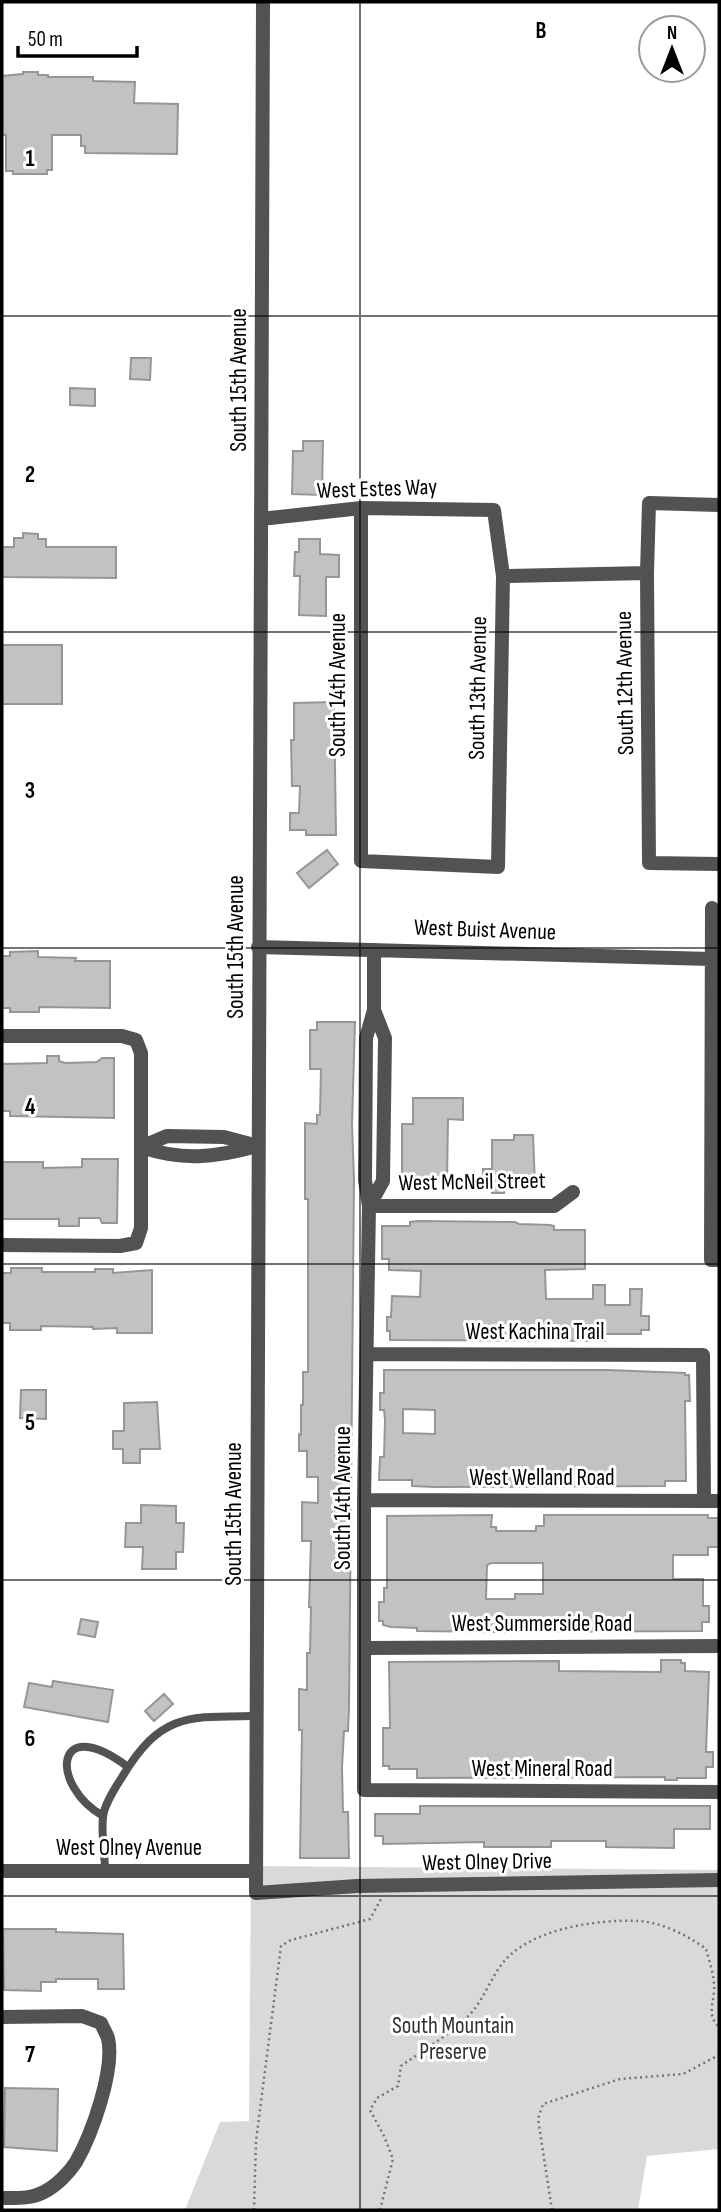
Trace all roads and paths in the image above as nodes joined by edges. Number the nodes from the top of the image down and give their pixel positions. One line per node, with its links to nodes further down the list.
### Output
1 (263, 2): 5 (street, South 15th Avenue)
2 (719, 505): 6 (street, South 12th Avenue)
3 (361, 508): 4 (street, West Estes Way); 5 (street, West Estes Way); 9 (street, South 14th Avenue)
4 (494, 510): 7 (street, South 13th Avenue)
5 (261, 519): 11 (street, South 15th Avenue)
6 (646, 573): 7 (street); 8 (street, South 12th Avenue)
7 (503, 576): 9 (street, South 13th Avenue)
8 (719, 864)
9 (498, 867)
10 (712, 908): 13 (street)
11 (258, 947): 12 (street, West Buist Avenue); 20 (street, South 15th Avenue)
12 (374, 950): 13 (street, West Buist Avenue); 14 (street, South 14th Avenue)
13 (715, 959): 18 (street)
14 (374, 1010): 16 (street, South 14th Avenue); 17 (street, South 14th Avenue)
15 (2, 1036): 21 (street)
16 (366, 1060): 17 (street); 24 (street, South 14th Avenue)
17 (384, 1060): 24 (street, South 14th Avenue)
18 (715, 1075): 26 (street)
19 (193, 1137): 20 (street); 21 (street); 22 (street)
20 (258, 1146): 22 (street); 32 (street, South 15th Avenue)
21 (141, 1147): 22 (street); 25 (street)
22 (193, 1156)
23 (573, 1192): 24 (street, West McNeil Street)
24 (369, 1206): 27 (street, South 14th Avenue)
25 (2, 1245)
26 (715, 1260)
27 (367, 1354): 28 (street, South 14th Avenue); 29 (street, West Kachina Trail)
28 (364, 1500): 29 (street, West Welland Road); 31 (street, South 14th Avenue)
29 (712, 1501)
30 (719, 1646): 31 (street, West Summerside Road)
31 (366, 1648): 34 (street, South 14th Avenue)
32 (256, 1716): 33 (lane); 39 (street, South 15th Avenue)
33 (128, 1767): 36 (lane); 36 (lane)
34 (364, 1790): 35 (street, West Mineral Road)
35 (719, 1792)
36 (103, 1816): 38 (lane)
37 (2, 1871): 38 (street, West Olney Avenue)
38 (105, 1871): 39 (street, West Olney Avenue)
39 (256, 1871): 42 (street, South 15th Avenue)
40 (719, 1880): 41 (street, West Olney Drive)
41 (386, 1886): 42 (street, West Olney Drive); 47 (path)
42 (256, 1893)
43 (2, 2017): 46 (street)
44 (719, 2027): 48 (path)
45 (719, 2055): 49 (path)
46 (2, 2198)
47 (254, 2210)
48 (380, 2210)
49 (552, 2210)

